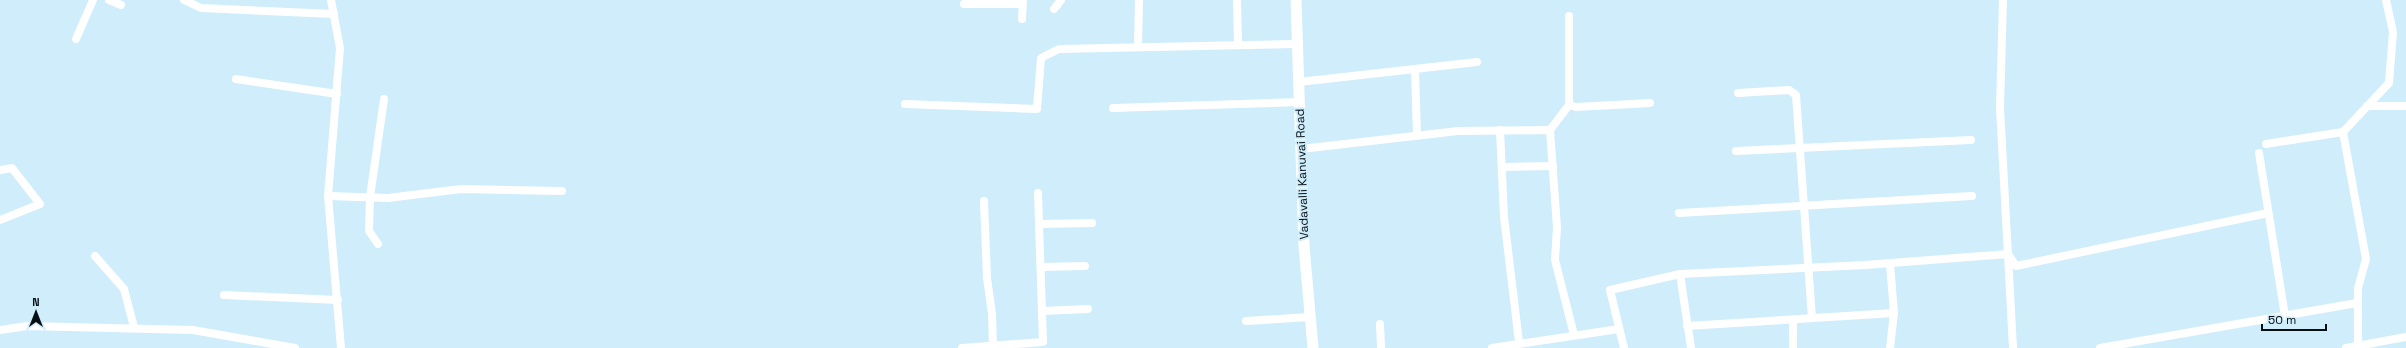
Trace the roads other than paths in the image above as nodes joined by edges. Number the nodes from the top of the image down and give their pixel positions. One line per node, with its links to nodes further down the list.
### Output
1 (93, 0): 18 (street)
2 (109, 0): 13 (street)
3 (184, 0): 15 (street)
4 (331, 0): 15 (street)
5 (1061, 0): 14 (street)
6 (1139, 0): 21 (street)
7 (1237, 0): 20 (street)
8 (1296, 0): 19 (street, Vadavalli Kanuvai Road)
9 (2003, 0): 62 (street)
10 (2386, 0): 33 (street)
11 (1022, 2): 12 (street); 17 (street)
12 (964, 4)
13 (121, 5)
14 (1054, 8)
15 (334, 14): 27 (street)
16 (1570, 16): 32 (street)
17 (1022, 19)
18 (76, 39)
19 (1298, 44): 20 (street); 25 (street, Vadavalli Kanuvai Road)
20 (1238, 45): 21 (street)
21 (1138, 47): 31 (street)
22 (1477, 62): 23 (street)
23 (1415, 69): 25 (street); 39 (street)
24 (236, 79): 27 (street)
25 (1299, 82): 29 (street, Vadavalli Kanuvai Road)
26 (1738, 93): 42 (street)
27 (337, 94): 51 (street)
28 (384, 99): 53 (street)
29 (1300, 102): 35 (street); 43 (street, Vadavalli Kanuvai Road)
30 (1650, 103): 32 (street)
31 (905, 104)
32 (1570, 105): 37 (street)
33 (2367, 106): 34 (street); 38 (street)
34 (2406, 106)
35 (1113, 108)
36 (1500, 130): 37 (street); 39 (street); 47 (street)
37 (1550, 130): 46 (street)
38 (2342, 132): 41 (street); 71 (street)
39 (1417, 136): 43 (street)
40 (1971, 140): 42 (street)
41 (2266, 144)
42 (1800, 148): 44 (street); 55 (street)
43 (1301, 149): 76 (street, Vadavalli Kanuvai Road)
44 (1736, 151)
45 (2259, 153): 56 (street)
46 (1553, 166): 47 (street); 85 (street)
47 (1502, 167): 87 (street)
48 (0, 170): 58 (street)
49 (562, 191): 53 (street)
50 (1038, 193): 60 (street)
51 (328, 196): 53 (street); 70 (street)
52 (1972, 196): 55 (street)
53 (370, 198): 61 (street)
54 (984, 201): 88 (street)
55 (1804, 205): 57 (street); 67 (street)
56 (2268, 213): 62 (street); 75 (street)
57 (1680, 214)
58 (0, 220)
59 (1092, 223): 60 (street)
60 (1039, 224): 66 (street)
61 (378, 244)
62 (2008, 254): 64 (street); 100 (street)
63 (95, 256): 82 (street)
64 (1890, 264): 67 (street); 74 (street)
65 (1086, 266): 66 (street)
66 (1040, 267): 73 (street)
67 (1809, 268): 68 (street); 77 (street)
68 (1680, 274): 81 (street); 83 (street)
69 (224, 295): 70 (street)
70 (338, 300): 91 (street)
71 (2357, 303): 75 (street); 89 (street)
72 (1088, 309): 73 (street)
73 (1042, 311): 88 (street)
74 (1894, 313): 77 (street); 99 (street)
75 (2285, 316): 101 (street)
76 (1310, 317): 79 (street); 93 (street, Vadavalli Kanuvai Road)
77 (1812, 318): 78 (street)
78 (1793, 320): 81 (street); 98 (street)
79 (1246, 321)
80 (1380, 324): 94 (street)
81 (1687, 326): 97 (street)
82 (134, 327): 84 (street); 90 (street)
83 (1619, 328): 85 (street); 96 (street)
84 (0, 330)
85 (1574, 335): 87 (street)
86 (2406, 337): 89 (street)
87 (1519, 342): 95 (street)
88 (993, 347): 92 (street)
89 (2358, 347): 102 (street)
90 (295, 348)
91 (341, 348)
92 (962, 348)
93 (1313, 348)
94 (1381, 348)
95 (1492, 348)
96 (1624, 348)
97 (1691, 348)
98 (1793, 348)
99 (1890, 348)
100 (2013, 348)
101 (2100, 348)
102 (2346, 348)

